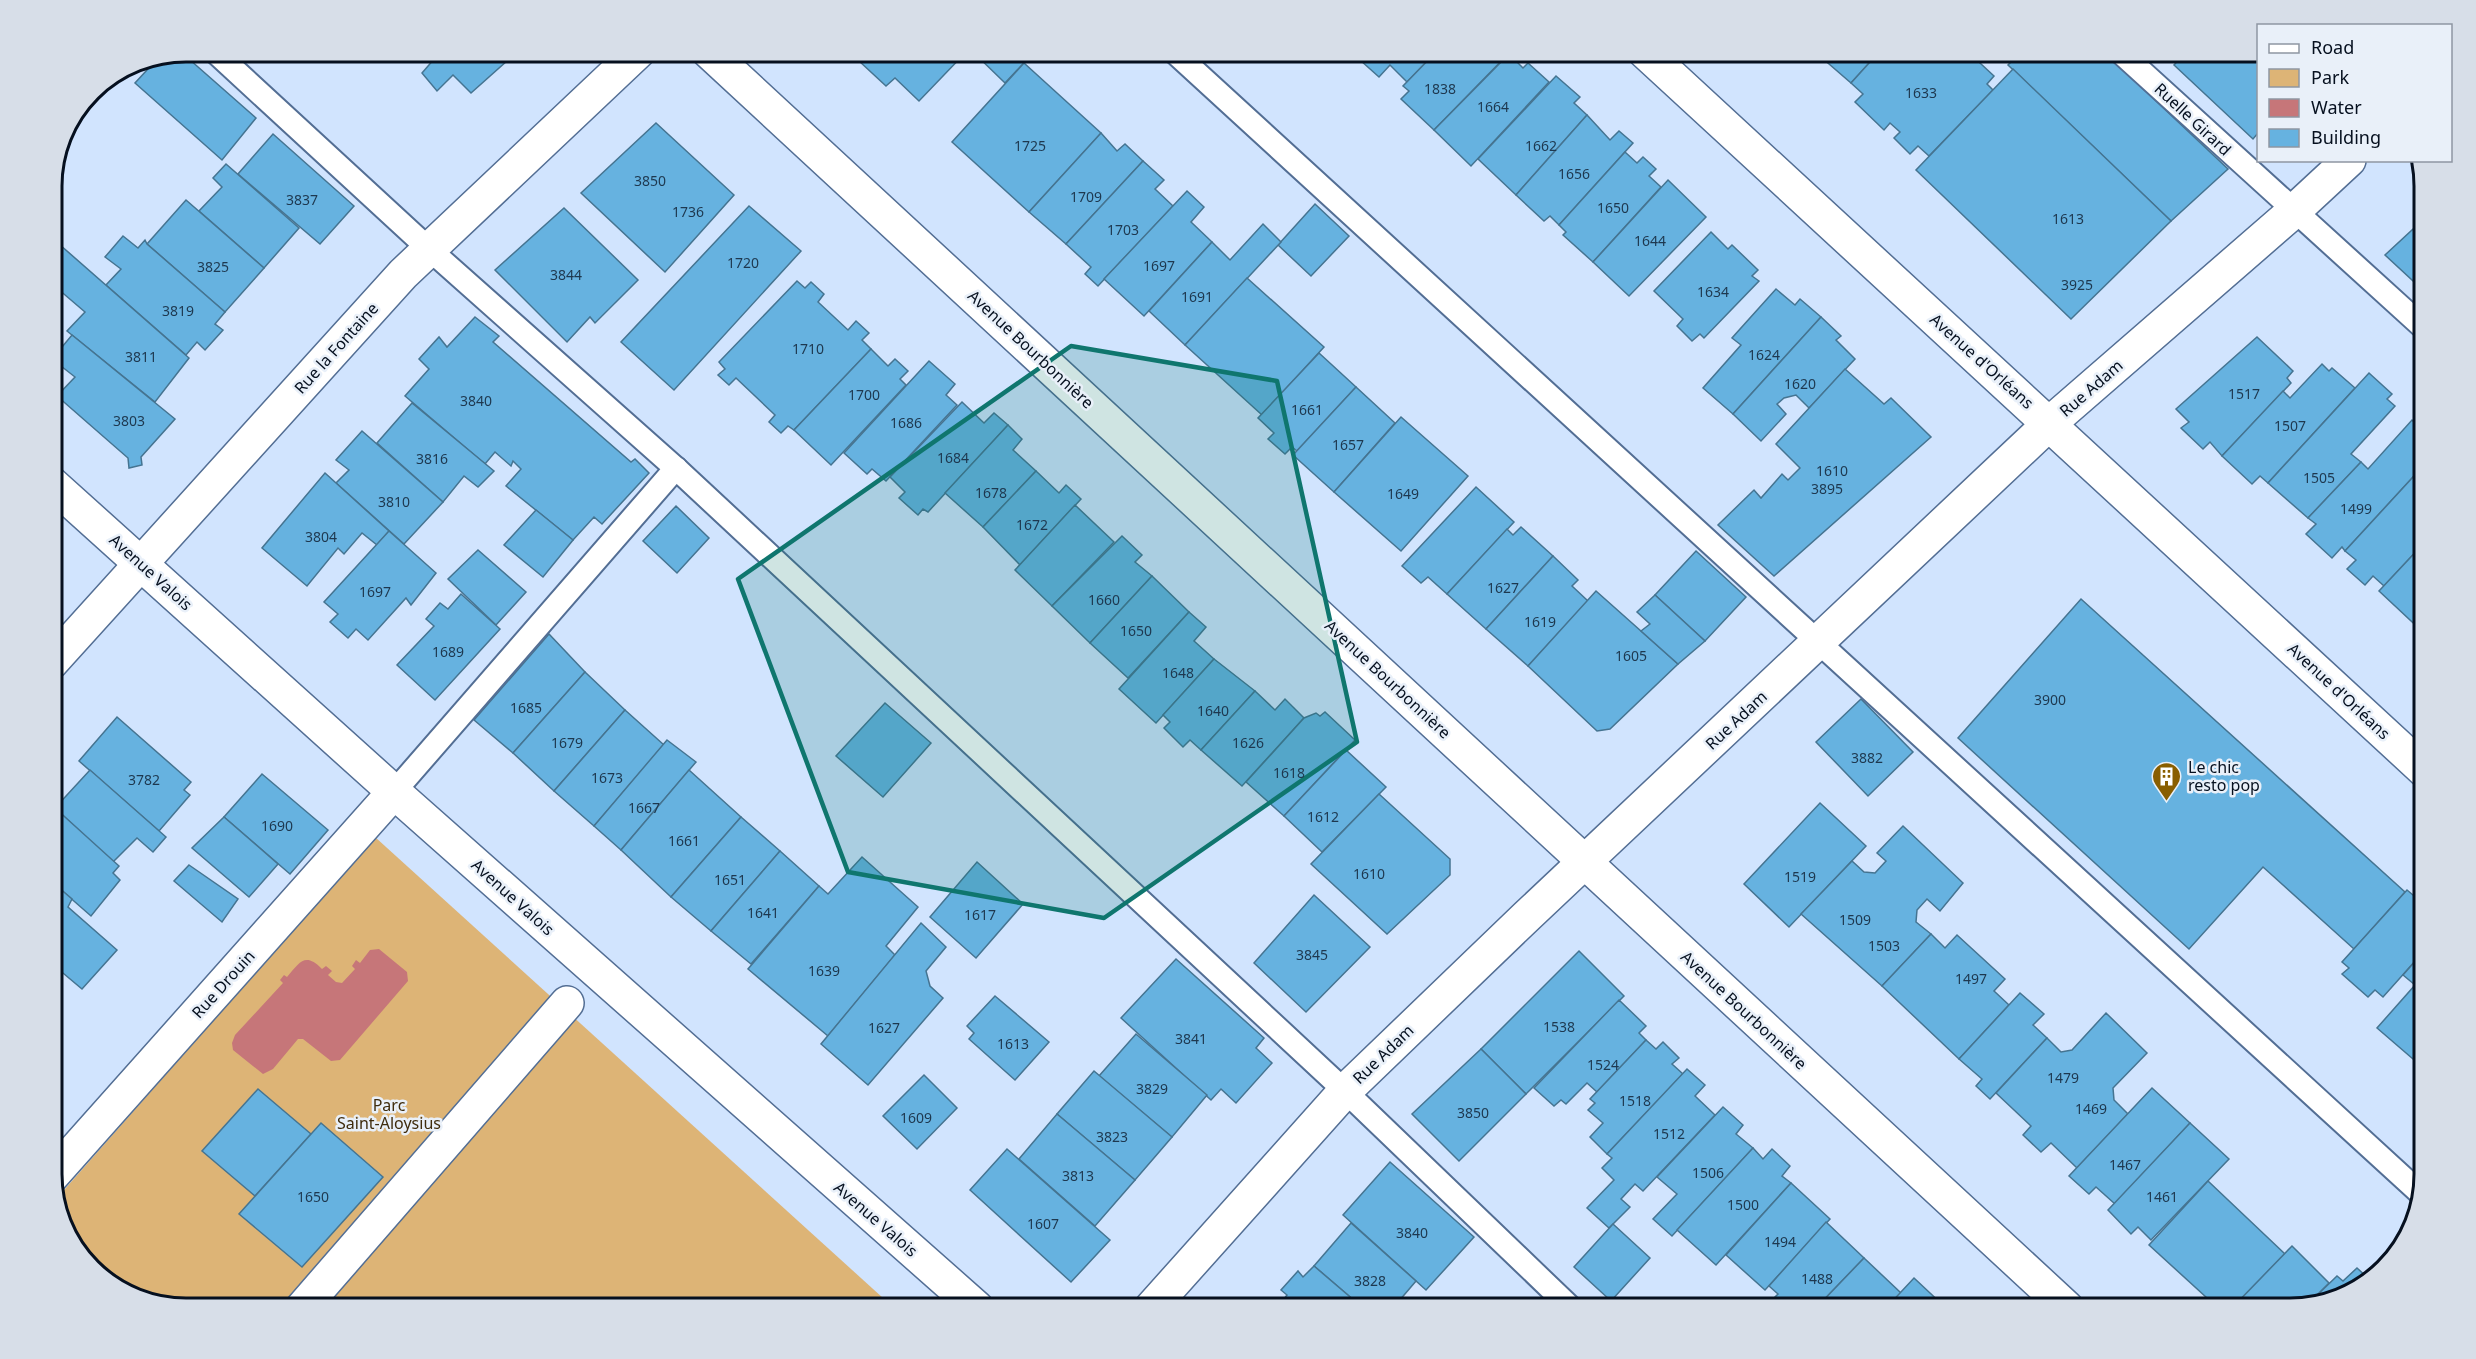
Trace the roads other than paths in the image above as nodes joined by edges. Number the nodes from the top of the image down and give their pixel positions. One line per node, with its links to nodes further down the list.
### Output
1 (226, 62): 9 (lane)
2 (627, 62): 9 (street, Rue la Fontaine)
3 (720, 62): 19 (street, Avenue Bourbonnière)
4 (1185, 62): 15 (lane)
5 (1656, 62): 11 (street, Avenue d'Orléans)
6 (2131, 62): 8 (lane, Ruelle Girard)
7 (2347, 162): 8 (street, Rue Adam)
8 (2294, 211): 10 (lane, Ruelle Girard); 11 (street, Rue Adam)
9 (429, 249): 12 (lane); 14 (street, Rue la Fontaine)
10 (2414, 319)
11 (2050, 423): 15 (street, Rue Adam); 17 (street, Avenue d'Orléans)
12 (676, 468): 18 (lane); 21 (lane)
13 (62, 493): 14 (street, Avenue Valois)
14 (140, 562): 16 (street, Rue la Fontaine); 18 (street, Avenue Valois)
15 (1818, 642): 19 (street, Rue Adam); 23 (lane)
16 (62, 651)
17 (2414, 761)
18 (394, 792): 22 (street, Rue Drouin); 25 (street, Avenue Valois)
19 (1585, 862): 21 (street, Rue Adam); 28 (street, Avenue Bourbonnière)
20 (567, 1003): 24 (street)
21 (1345, 1091): 26 (street, Rue Adam); 27 (lane)
22 (62, 1165)
23 (2413, 1186)
24 (311, 1298)
25 (965, 1298)
26 (1159, 1298)
27 (1561, 1298)
28 (2056, 1298)

